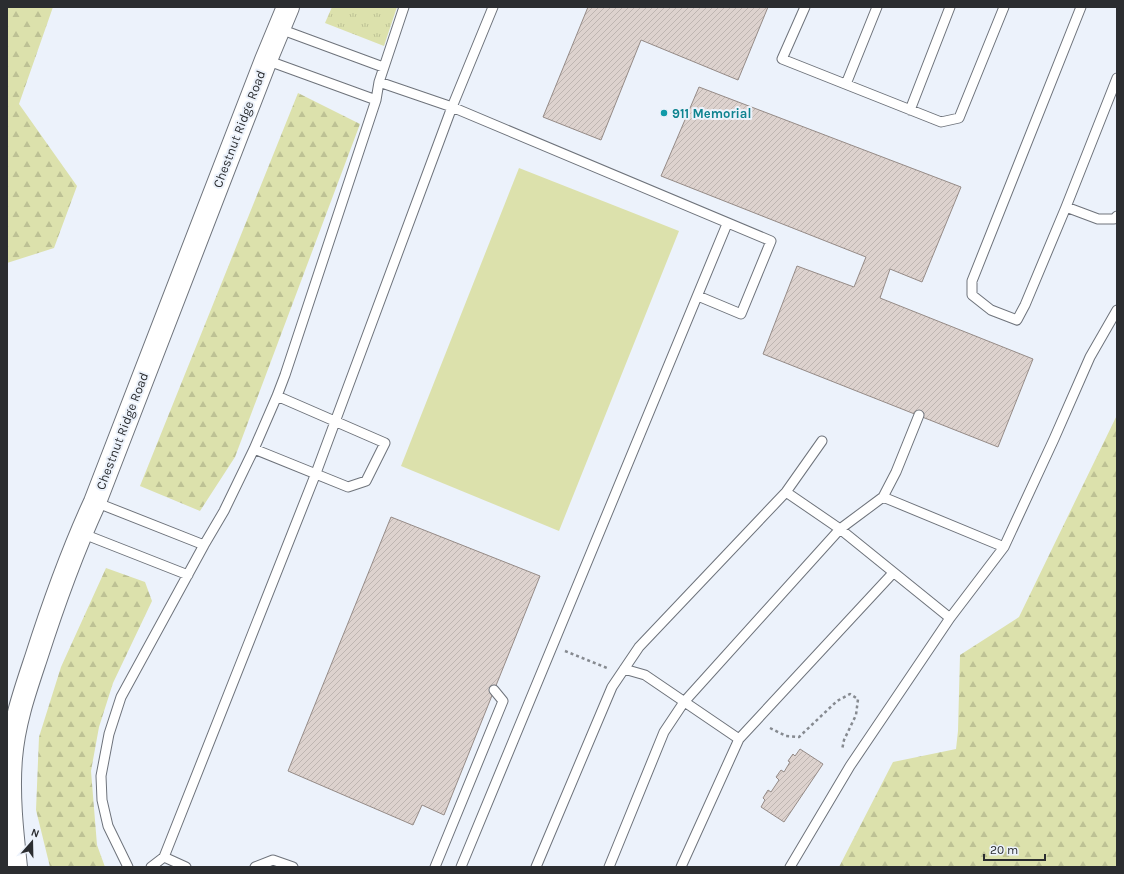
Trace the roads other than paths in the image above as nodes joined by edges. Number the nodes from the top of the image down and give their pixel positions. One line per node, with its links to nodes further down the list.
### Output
1 (288, 7): 9 (street, Chestnut Ridge Road)
2 (404, 7): 11 (lane)
3 (493, 7): 16 (lane)
4 (805, 7): 14 (lane)
5 (877, 7): 14 (lane)
6 (950, 7): 17 (lane)
7 (1004, 7): 17 (lane)
8 (1081, 7): 18 (lane)
9 (280, 29): 10 (street, Chestnut Ridge Road); 11 (lane)
10 (266, 60): 15 (lane); 31 (street, Chestnut Ridge Road)
11 (383, 67): 13 (lane)
12 (1117, 78): 18 (lane)
13 (379, 82): 15 (lane); 16 (lane)
14 (846, 84): 17 (lane)
15 (376, 100): 23 (lane)
16 (452, 107): 20 (lane); 25 (lane)
17 (910, 110)
18 (1066, 207): 19 (lane)
19 (1117, 216)
20 (727, 224): 21 (lane); 21 (lane)
21 (698, 296): 51 (lane)
22 (1117, 310): 35 (lane)
23 (277, 396): 25 (lane); 27 (lane)
24 (919, 415): 30 (lane)
25 (335, 421): 28 (lane); 28 (lane)
26 (822, 441): 29 (lane)
27 (254, 448): 28 (lane); 34 (lane)
28 (316, 473): 43 (lane)
29 (786, 492): 32 (lane); 39 (lane)
30 (883, 497): 32 (lane); 35 (lane)
31 (95, 502): 33 (street, Chestnut Ridge Road); 34 (lane)
32 (840, 529): 36 (lane); 41 (lane)
33 (81, 533): 37 (lane); 44 (street, Chestnut Ridge Road)
34 (204, 545): 37 (lane)
35 (1004, 547): 38 (lane)
36 (893, 573): 38 (lane); 42 (lane)
37 (188, 575): 45 (lane)
38 (950, 618): 55 (lane)
39 (626, 667): 41 (lane); 52 (lane)
40 (494, 690): 50 (lane)
41 (684, 702): 42 (lane); 53 (lane)
42 (740, 739): 54 (lane)
43 (164, 857): 46 (lane); 47 (lane)
44 (16, 867)
45 (128, 867)
46 (151, 867)
47 (186, 867)
48 (255, 867): 49 (lane)
49 (293, 867)
50 (435, 867)
51 (461, 867)
52 (536, 867)
53 (609, 867)
54 (681, 867)
55 (790, 867)

